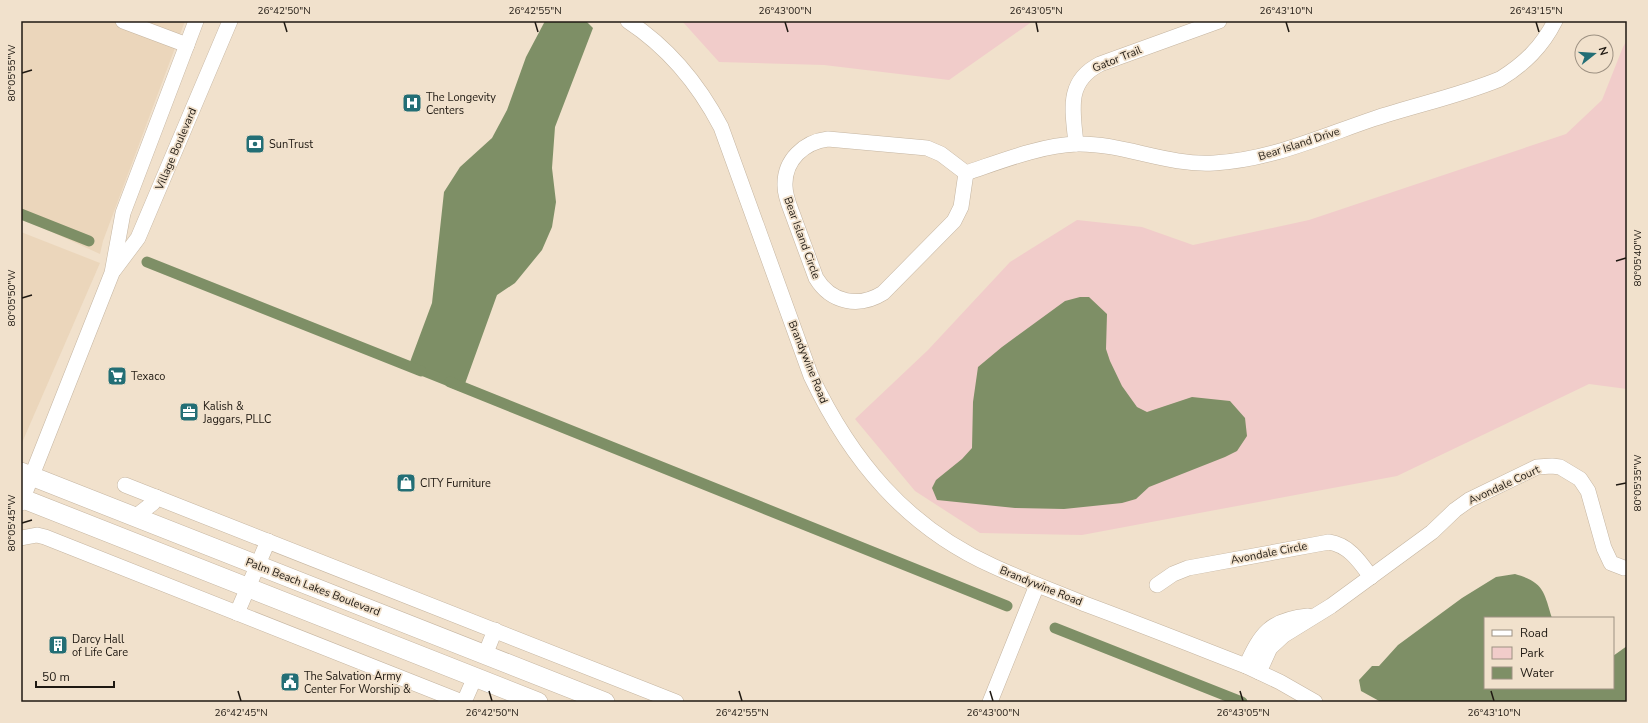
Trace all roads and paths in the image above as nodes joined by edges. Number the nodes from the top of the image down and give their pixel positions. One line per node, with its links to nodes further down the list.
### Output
1 (123, 21): 7 (street)
2 (196, 21): 7 (street, Village Boulevard)
3 (230, 21): 10 (street, Village Boulevard)
4 (628, 21): 21 (street, Brandywine Road)
5 (1219, 21): 8 (street, Gator Trail)
6 (1555, 21): 8 (street, Bear Island Drive)
7 (187, 45): 10 (street, Village Boulevard)
8 (1076, 144): 9 (street, Bear Island Drive)
9 (966, 173): 9 (street, Bear Island Circle)
10 (112, 273): 11 (street, Village Boulevard)
11 (26, 474): 14 (street, Village Boulevard); 15 (main road, Palm Beach Lakes Boulevard)
12 (125, 485): 13 (street)
13 (156, 497): 15 (street); 17 (street)
14 (22, 500): 23 (main road)
15 (135, 517): 18 (main road, Palm Beach Lakes Boulevard)
16 (21, 538): 24 (street)
17 (268, 541): 18 (street); 25 (street)
18 (258, 565): 23 (street); 26 (main road, Palm Beach Lakes Boulevard)
19 (1624, 568): 20 (street, Avondale Court)
20 (1372, 577): 22 (street, Avondale Circle); 27 (street)
21 (1037, 585): 27 (street, Brandywine Road); 33 (street)
22 (1157, 585)
23 (248, 587): 24 (street); 28 (main road)
24 (237, 613): 29 (street)
25 (495, 630): 26 (street); 32 (street)
26 (485, 655): 31 (main road, Palm Beach Lakes Boulevard)
27 (1252, 669): 34 (street, Brandywine Road)
28 (475, 677): 29 (street); 30 (main road)
29 (463, 702)
30 (538, 702)
31 (605, 702)
32 (676, 702)
33 (990, 702)
34 (1315, 702)

